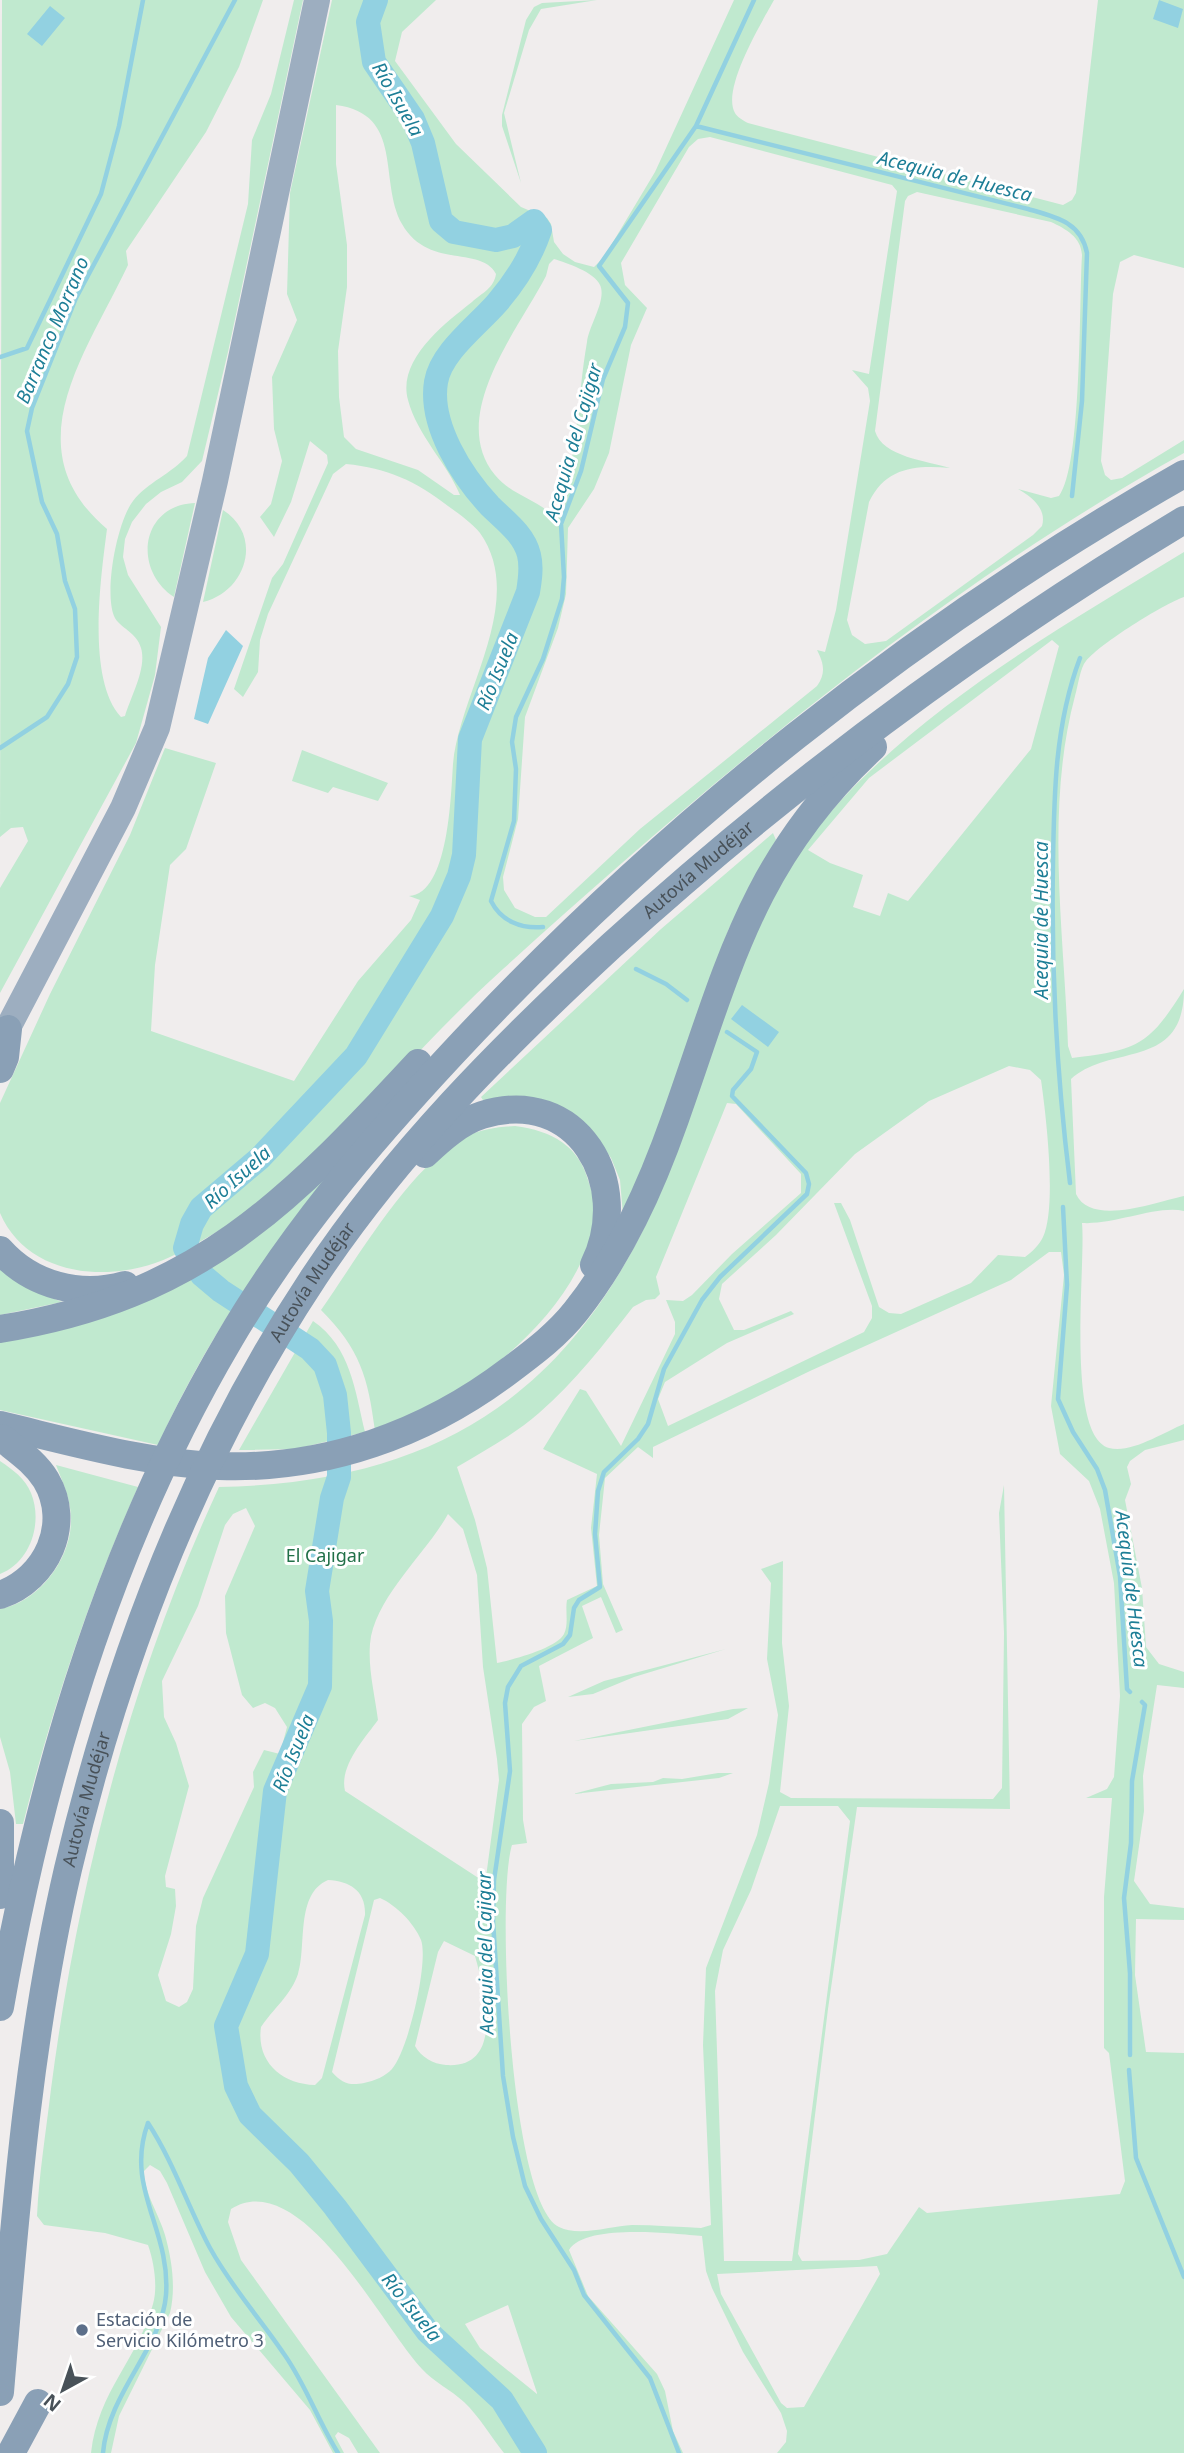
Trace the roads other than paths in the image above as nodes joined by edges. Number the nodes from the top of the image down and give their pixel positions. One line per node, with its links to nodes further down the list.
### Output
1 (317, 0): 6 (highway)
2 (1184, 474): 5 (highway, Autovía Mudéjar)
3 (1184, 520): 4 (highway, Autovía Mudéjar)
4 (1011, 629): 9 (highway, Autovía Mudéjar); 12 (highway)
5 (650, 861): 10 (highway); 18 (highway, Autovía Mudéjar)
6 (4, 1036): 7 (highway)
7 (0, 1069)
8 (0, 1250): 10 (highway)
9 (330, 1253): 12 (highway); 19 (highway, Autovía Mudéjar)
10 (152, 1286): 11 (highway)
11 (0, 1329)
12 (515, 1367): 14 (highway)
13 (1, 1434): 14 (highway); 14 (highway); 15 (highway)
14 (149, 1459)
15 (0, 1595)
16 (0, 1823): 17 (highway)
17 (0, 1895)
18 (0, 2007)
19 (20, 2167): 20 (highway); 21 (highway, Autovía Mudéjar)
20 (31, 2232)
21 (0, 2392)
22 (38, 2403): 23 (highway)
23 (11, 2453)

